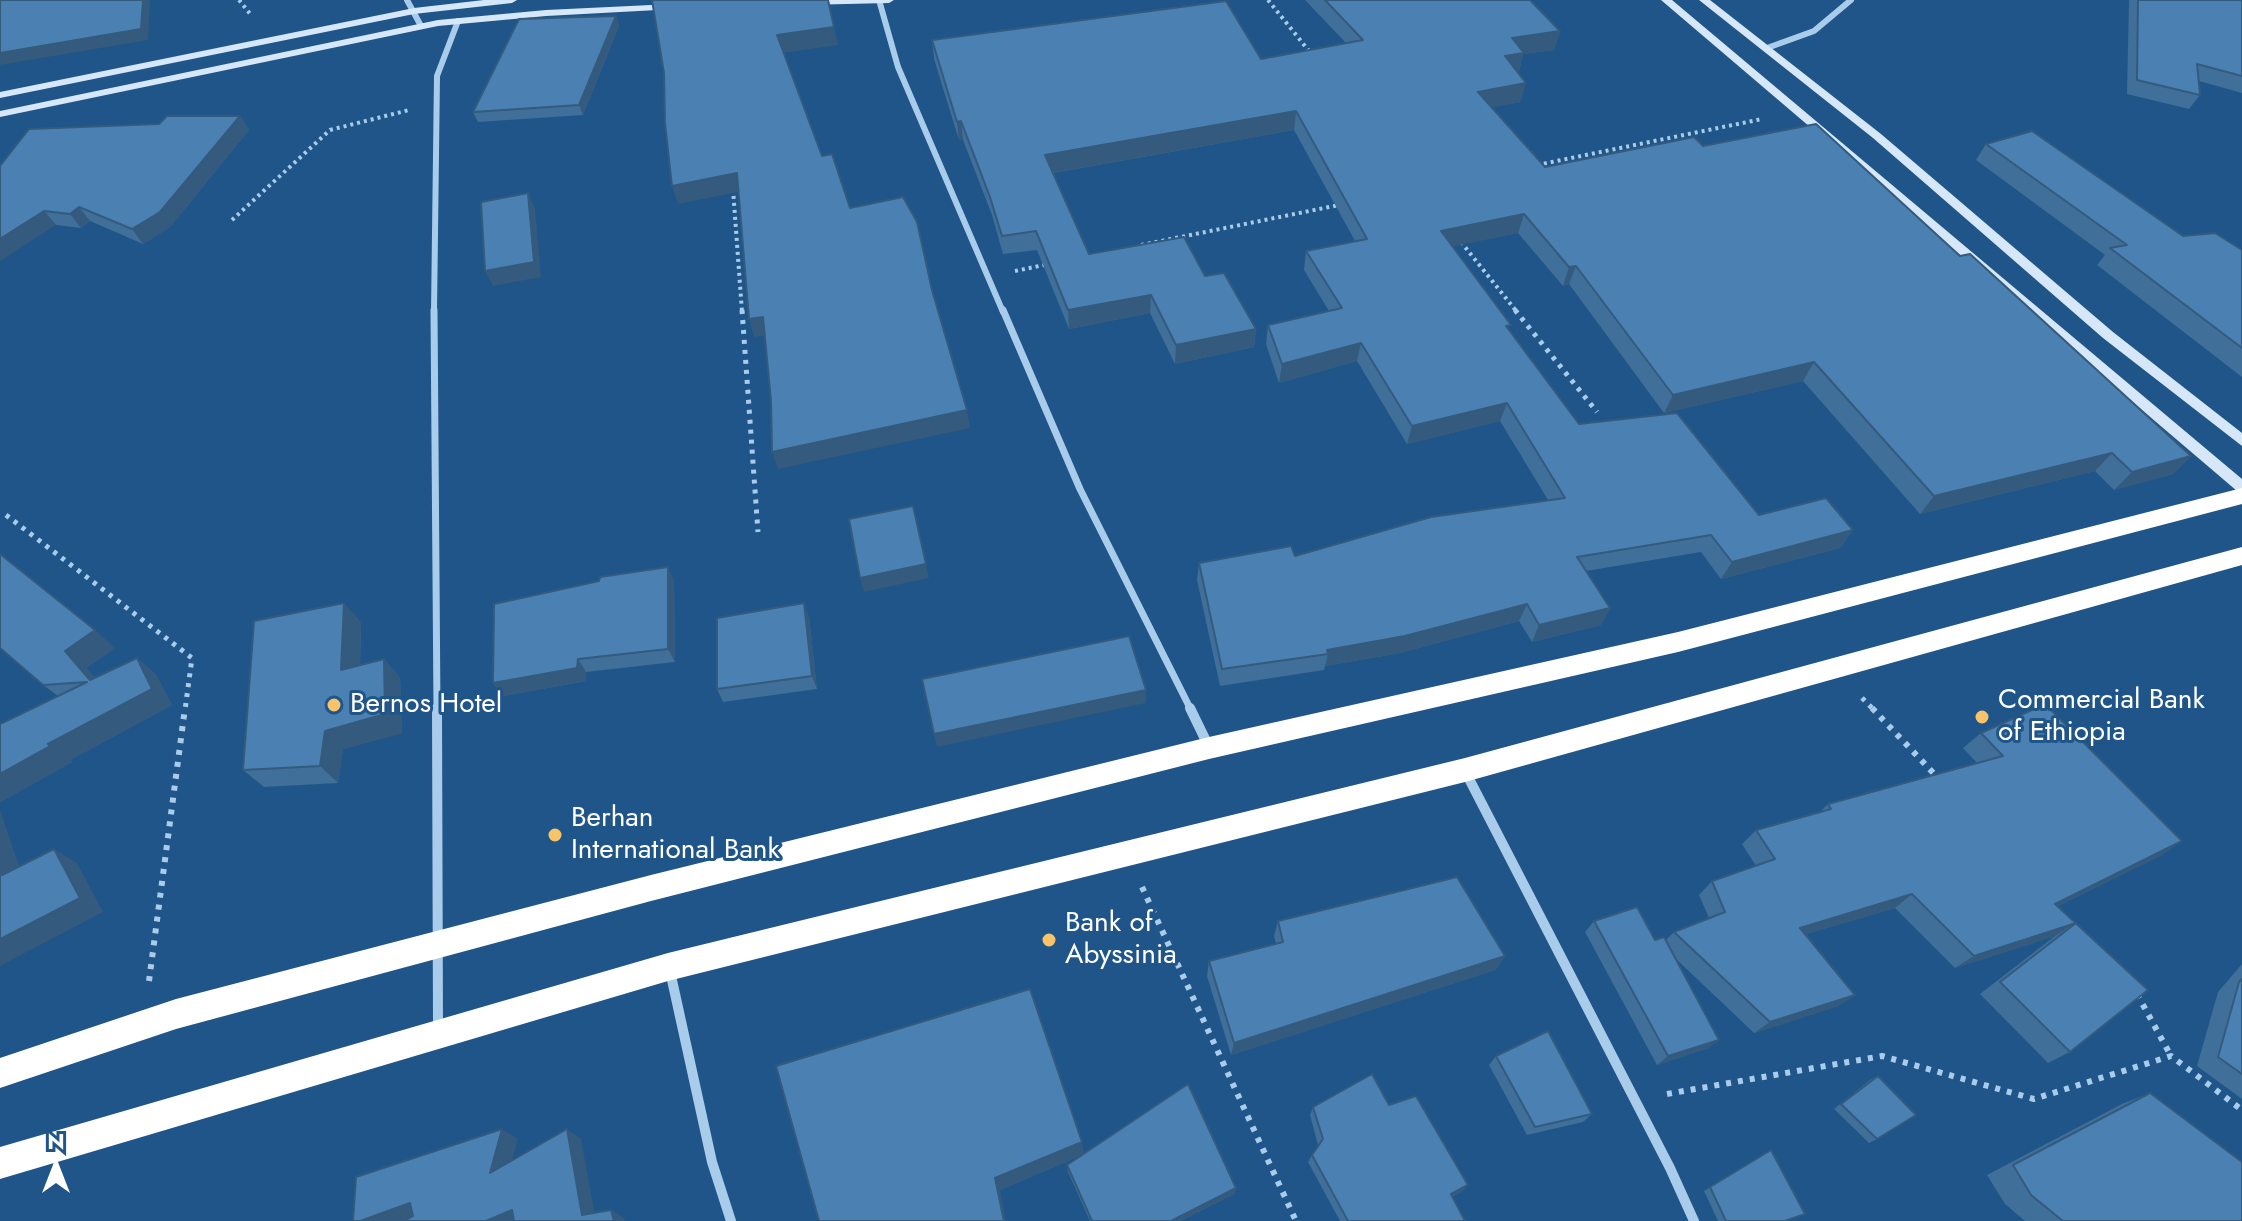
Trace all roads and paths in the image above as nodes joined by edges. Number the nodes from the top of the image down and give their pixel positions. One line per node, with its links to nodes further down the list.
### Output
1 (407, 0): 11 (street)
2 (512, 0): 11 (street)
3 (879, 0): 4 (street); 9 (street); 27 (street)
4 (889, 0)
5 (1268, 0): 15 (path)
6 (1666, 0): 18 (street)
7 (1704, 0): 14 (street)
8 (1851, 0): 14 (street)
9 (791, 3)
10 (686, 6): 12 (street)
11 (414, 11): 13 (street); 16 (street)
12 (458, 21): 13 (street); 17 (street)
13 (421, 26): 19 (street)
14 (1767, 48): 29 (street)
15 (1315, 59)
16 (0, 95)
17 (437, 103): 23 (path); 40 (street)
18 (1798, 111): 20 (path); 30 (street)
19 (0, 114)
20 (1525, 167)
21 (733, 189): 33 (path)
22 (1342, 204): 25 (path)
23 (232, 220)
24 (1458, 238): 28 (path)
25 (1141, 245)
26 (1064, 261): 27 (path)
27 (987, 276): 36 (street)
28 (1597, 412)
29 (2242, 441)
30 (2242, 487)
31 (2242, 496): 36 (highway)
32 (6, 515): 43 (path)
33 (758, 532)
34 (2242, 556): 35 (highway)
35 (1834, 668): 37 (highway); 38 (path)
36 (1209, 748): 40 (highway)
37 (1465, 770): 39 (highway); 47 (street)
38 (1941, 782)
39 (1126, 854): 41 (highway); 51 (path)
40 (440, 944): 43 (highway); 44 (street)
41 (668, 967): 44 (highway); 50 (street)
42 (2133, 986): 45 (path)
43 (144, 1026): 46 (highway)
44 (438, 1034): 49 (highway)
45 (2171, 1056): 47 (path); 48 (path)
46 (0, 1073)
47 (1634, 1100): 52 (street)
48 (2242, 1110)
49 (0, 1163)
50 (731, 1221)
51 (1296, 1221)
52 (1694, 1221)

